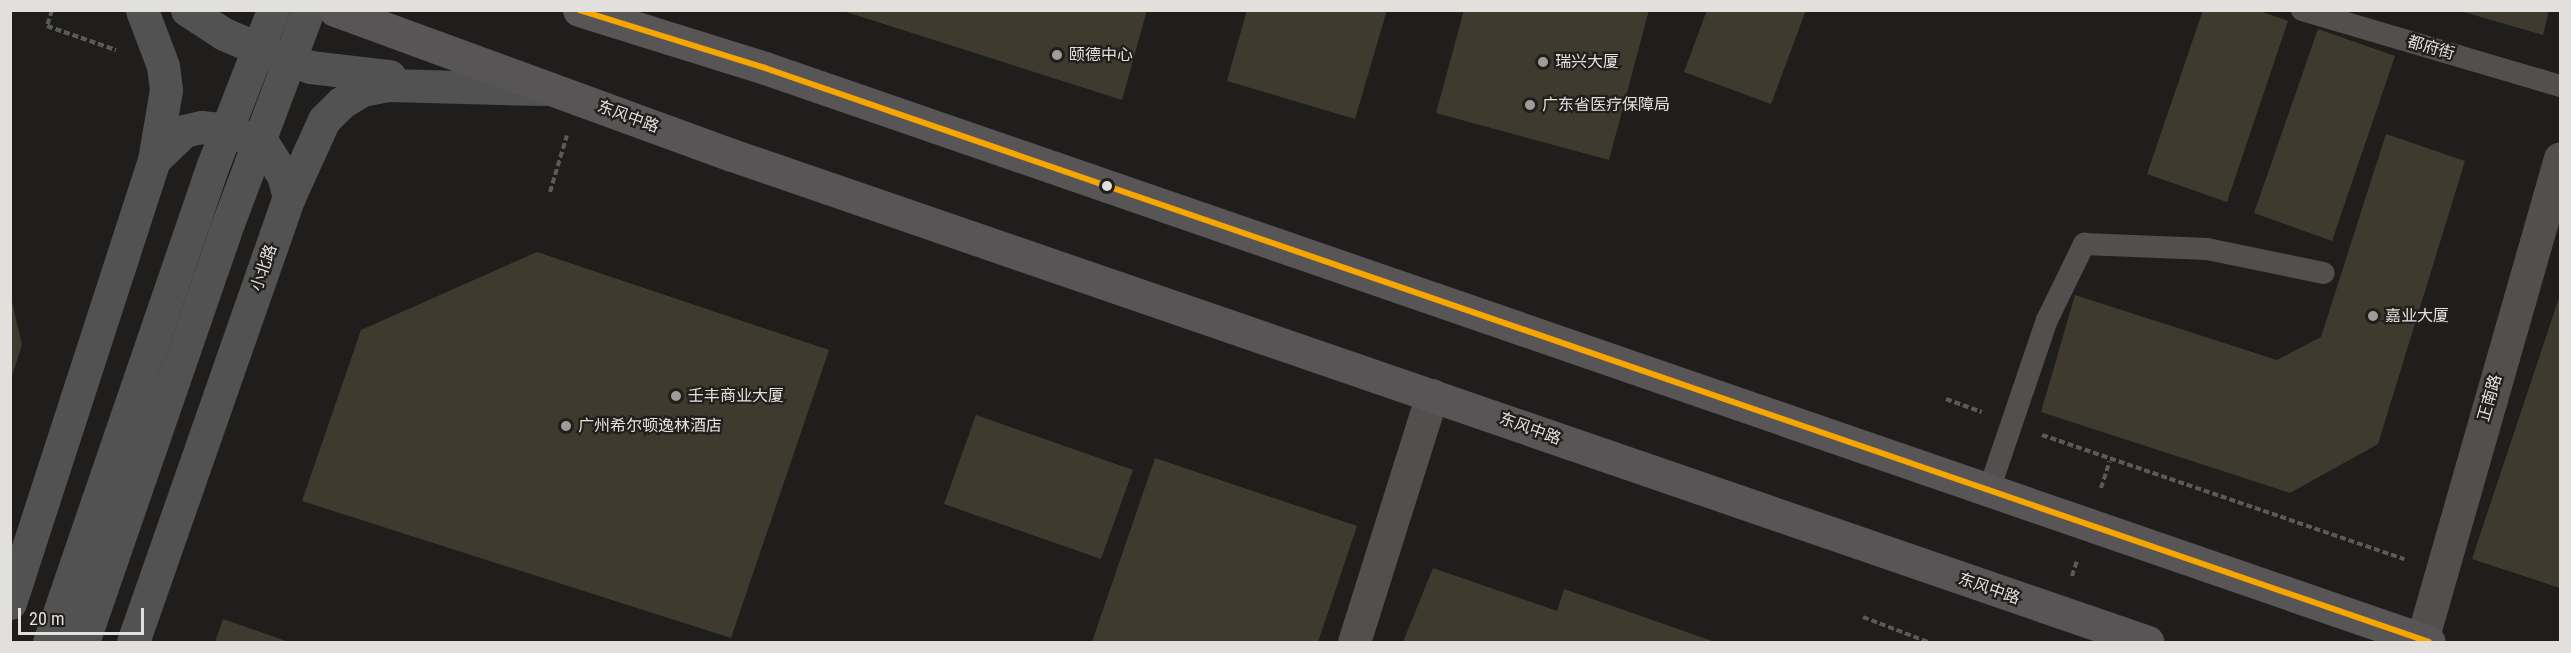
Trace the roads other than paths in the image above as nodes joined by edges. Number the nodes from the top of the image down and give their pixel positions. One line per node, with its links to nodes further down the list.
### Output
1 (142, 10): 11 (street)
2 (187, 10): 9 (street)
3 (273, 10): 18 (street)
4 (308, 10): 19 (street)
5 (335, 10): 9 (highway, 东风中路)
6 (579, 10): 15 (highway)
7 (2302, 10): 8 (lane, 都府街)
8 (2560, 86)
9 (550, 89): 12 (street, 小北路); 14 (highway, 东风中路)
10 (2560, 158): 17 (street, 正南路)
11 (154, 160): 12 (street); 16 (street)
12 (289, 196): 20 (street, 小北路)
13 (2324, 273): 15 (lane)
14 (1432, 395): 21 (street); 22 (highway, 东风中路)
15 (1988, 493): 17 (highway)
16 (10, 603)
17 (2425, 641)
18 (49, 642)
19 (83, 642)
20 (133, 642)
21 (1354, 642)
22 (2148, 642)

